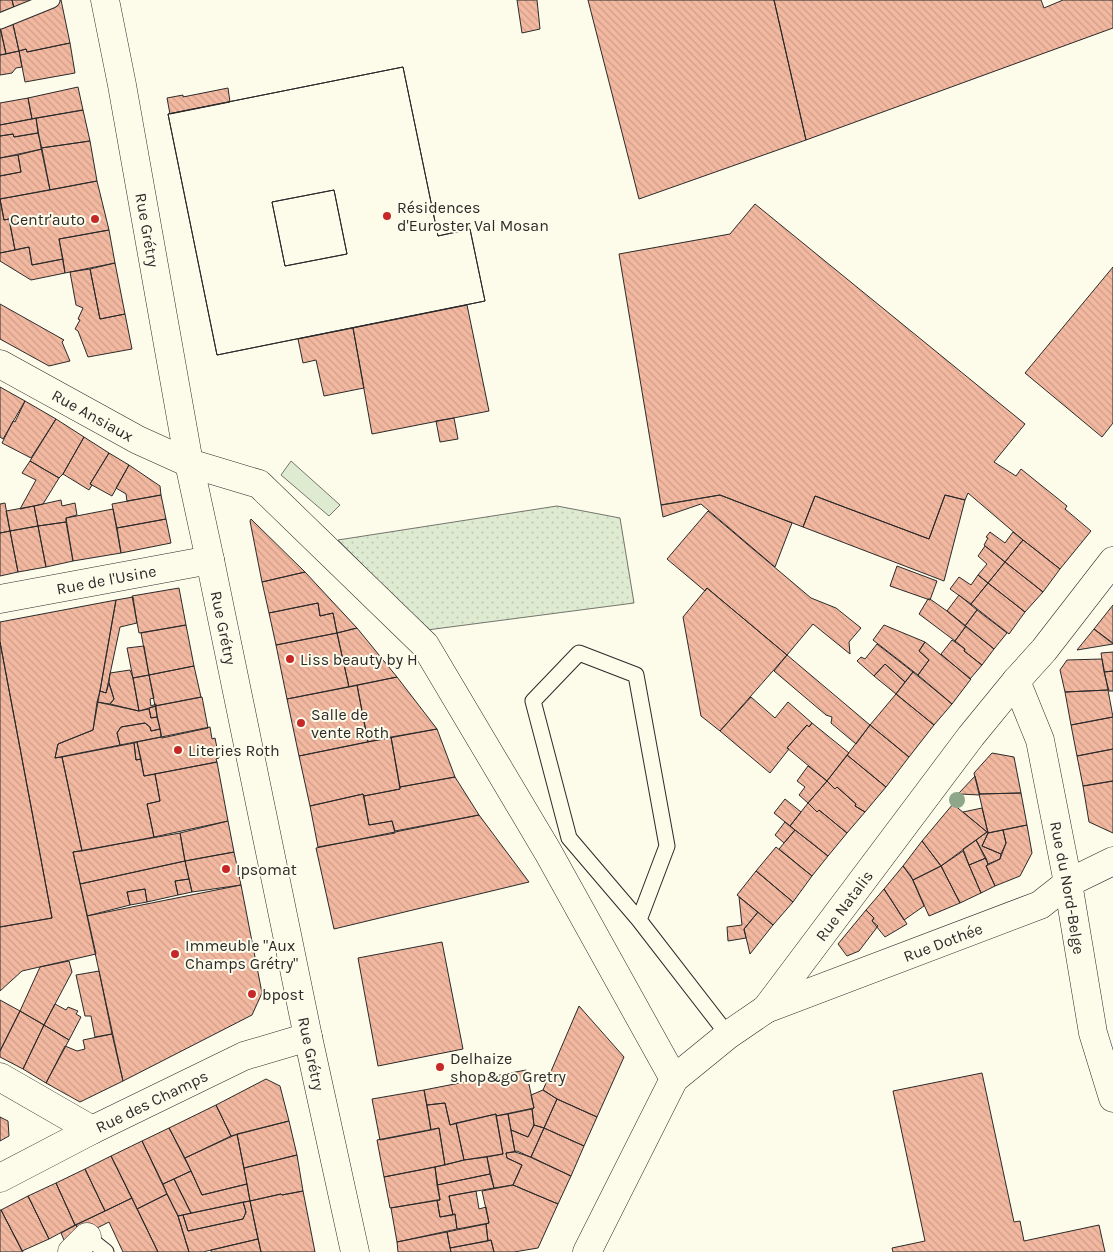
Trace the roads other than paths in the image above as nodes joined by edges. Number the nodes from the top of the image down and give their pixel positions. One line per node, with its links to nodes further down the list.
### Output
1 (52, 0): 3 (lane)
2 (105, 0): 5 (street, Rue Grétry)
3 (0, 21)
4 (0, 364): 5 (street, Rue Ansiaux)
5 (188, 463): 6 (street, Rue Grétry); 17 (street, Rue Ansiaux)
6 (210, 560): 8 (street, Rue de l'Usine); 15 (street, Rue Grétry)
7 (1113, 561): 9 (street, Rue Natalis)
8 (0, 599)
9 (1016, 681): 11 (street, Rue du Nord-Belge); 13 (street, Rue Natalis)
10 (1113, 861): 11 (street, Rue Dothée)
11 (1068, 883): 13 (street, Rue Dothée); 18 (street, Rue du Nord-Belge)
12 (639, 920): 12 (lane); 14 (lane)
13 (766, 1009): 14 (street, Rue Natalis)
14 (728, 1035): 17 (street, Rue Natalis)
15 (308, 1037): 19 (street, Rue des Champs); 21 (street, Rue Grétry)
16 (0, 1077): 19 (street)
17 (674, 1080): 22 (street, Rue Natalis)
18 (1112, 1090)
19 (92, 1130): 20 (street, Rue des Champs)
20 (0, 1178)
21 (354, 1252)
22 (587, 1252)

